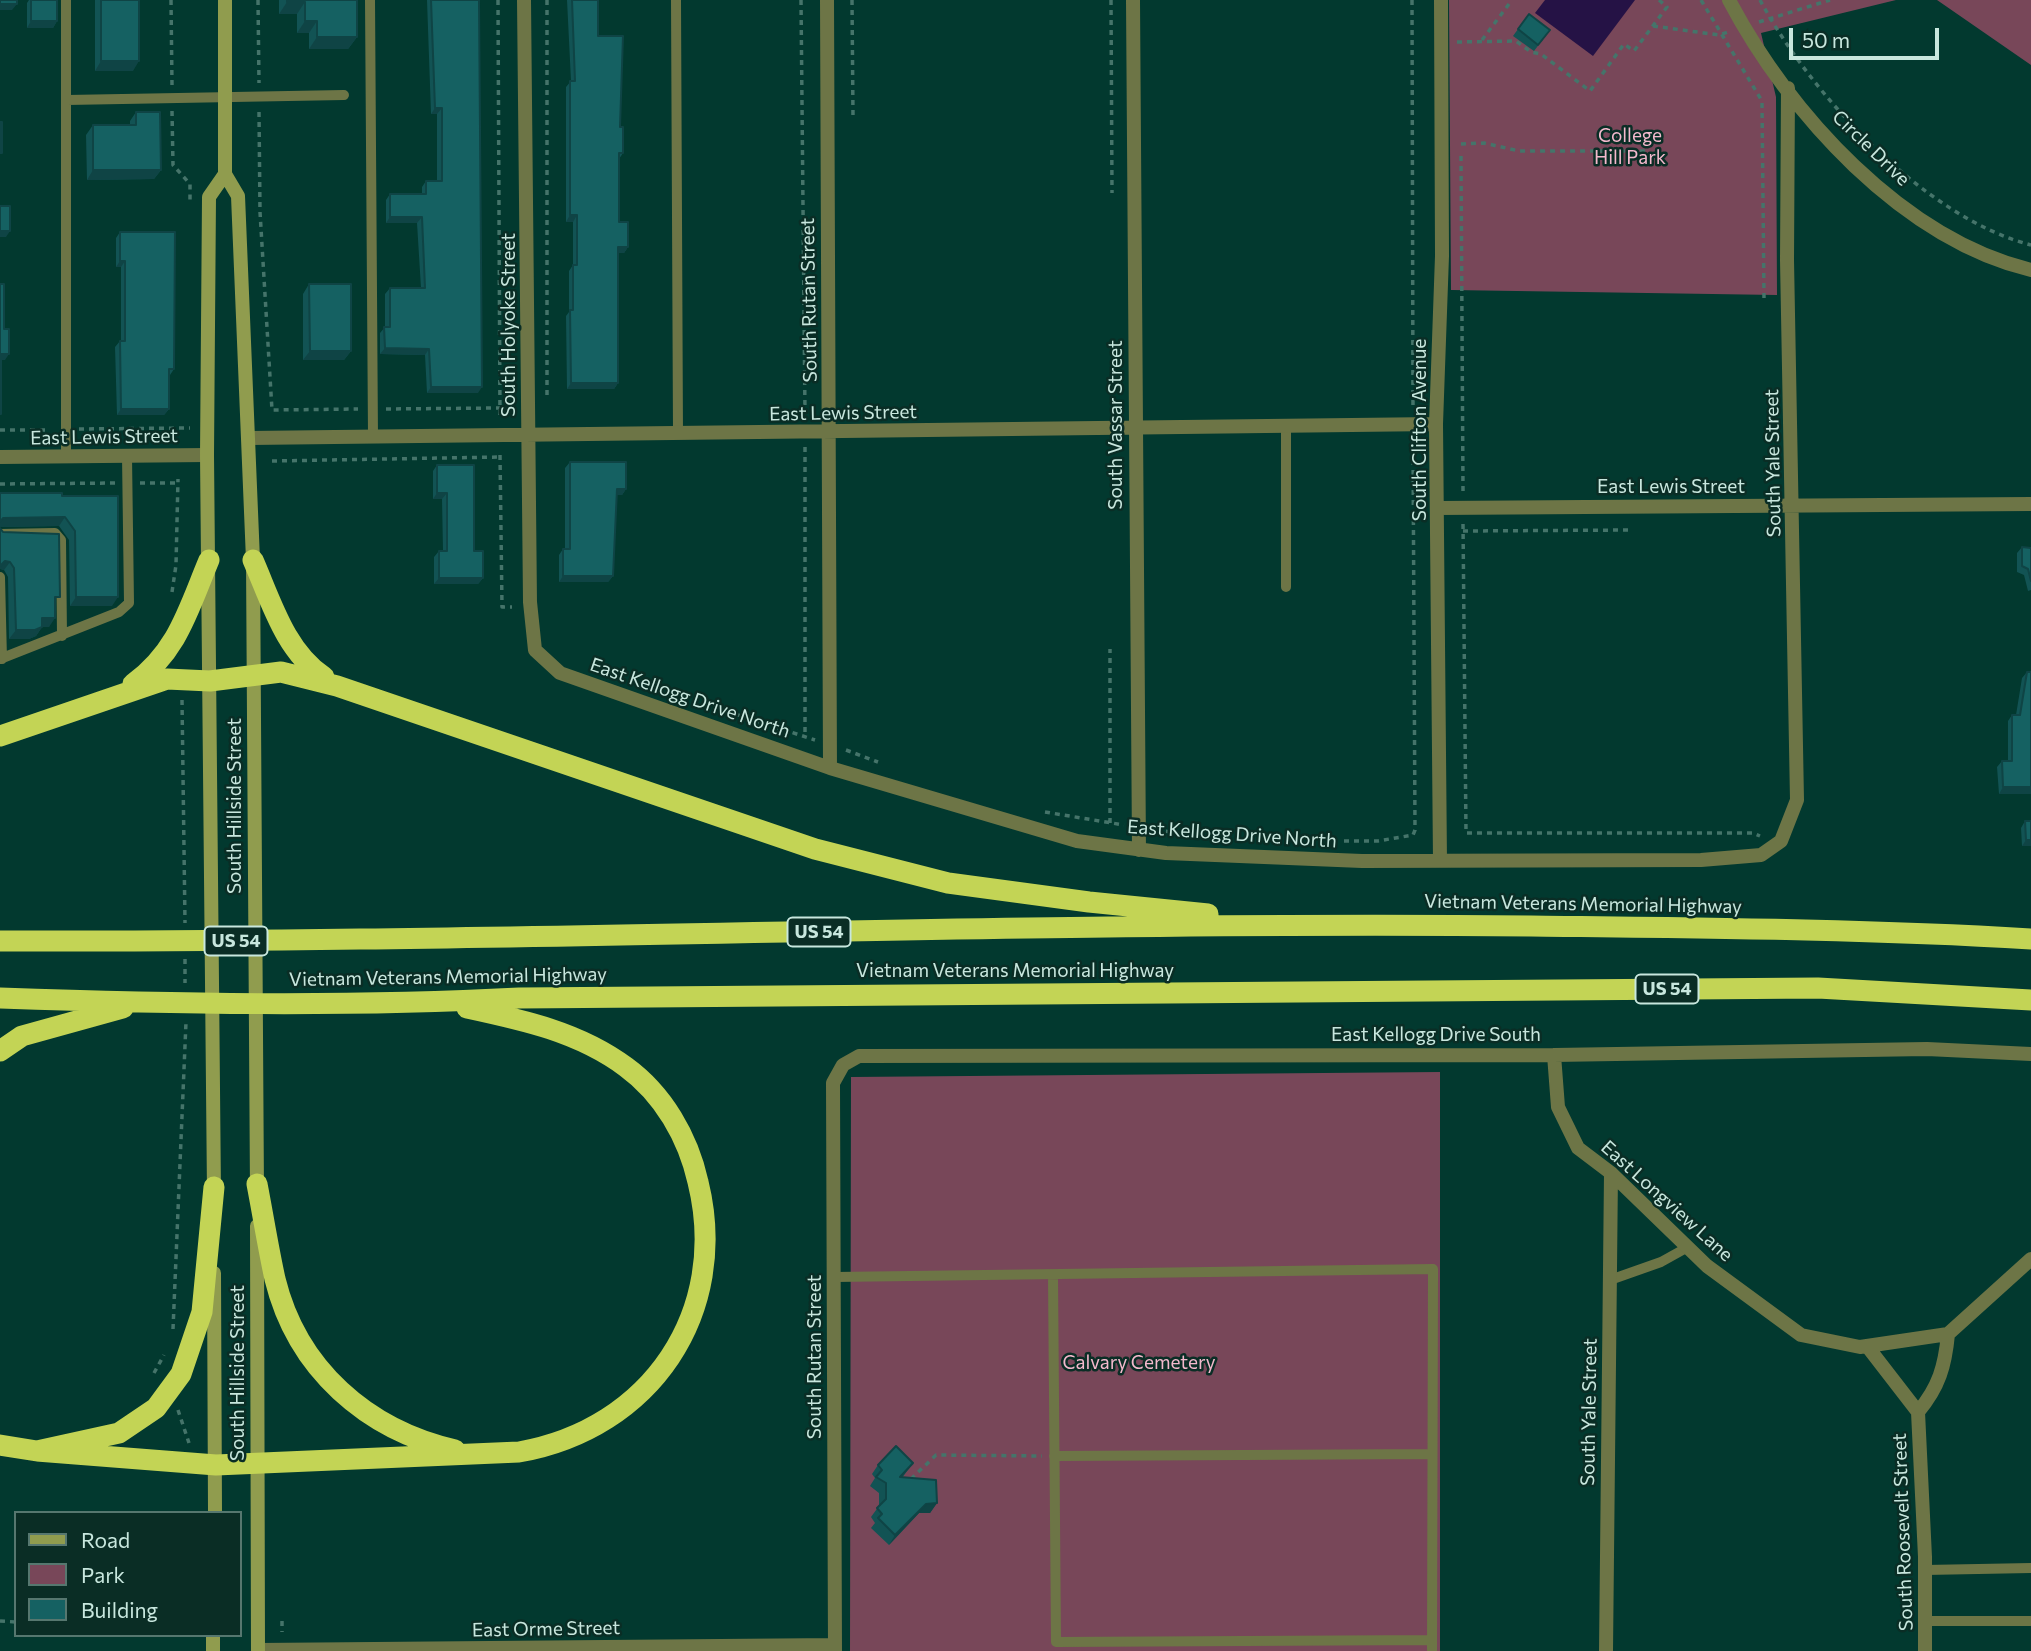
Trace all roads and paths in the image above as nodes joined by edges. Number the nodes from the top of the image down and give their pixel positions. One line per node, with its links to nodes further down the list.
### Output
1 (66, 0): 31 (lane)
2 (171, 0): 30 (path)
3 (225, 0): 28 (main road, South Hillside Street)
4 (258, 0): 29 (path)
5 (370, 0): 44 (lane)
6 (498, 0): 43 (path)
7 (524, 0): 57 (street, South Holyoke Street)
8 (547, 0): 42 (path)
9 (676, 0): 56 (lane)
10 (801, 0): 54 (path)
11 (827, 0): 55 (street, South Rutan Street)
12 (852, 0): 32 (path)
13 (1111, 0): 37 (path)
14 (1133, 0): 50 (street, South Vassar Street)
15 (1441, 0): 24 (street, South Clifton Avenue)
16 (1513, 0): 22 (path)
17 (1659, 0): 22 (path)
18 (1700, 0): 41 (path)
19 (1730, 0): 26 (street, Circle Drive)
20 (1760, 0): 39 (path)
21 (1460, 28): 23 (path)
22 (1482, 41): 23 (path)
23 (1460, 42): 24 (path); 25 (path)
24 (1441, 43): 48 (street, South Clifton Avenue)
25 (1460, 55)
26 (1788, 88): 40 (street, Circle Drive); 70 (street, South Yale Street)
27 (344, 95): 29 (lane)
28 (225, 96): 29 (lane); 30 (lane); 36 (main road, South Hillside Street)
29 (259, 96): 45 (path)
30 (172, 97): 31 (lane); 38 (path)
31 (67, 100): 51 (lane)
32 (853, 116)
33 (1461, 132): 34 (path)
34 (1461, 144): 35 (path); 72 (path)
35 (1647, 151)
36 (225, 174): 59 (main road, South Hillside Street); 61 (main road, South Hillside Street)
37 (1112, 193)
38 (190, 211)
39 (2031, 245)
40 (2031, 270)
41 (1764, 299)
42 (547, 407)
43 (500, 408): 44 (path); 47 (path)
44 (373, 409): 45 (path); 58 (lane)
45 (272, 410): 46 (path)
46 (272, 417)
47 (500, 420)
48 (1436, 424): 49 (street, East Lewis Street); 71 (street, South Clifton Avenue)
49 (1286, 426): 50 (street, East Lewis Street); 79 (lane)
50 (1136, 428): 55 (street, East Lewis Street); 97 (street, South Vassar Street)
51 (66, 429): 52 (path); 53 (path); 62 (lane)
52 (0, 430)
53 (194, 432)
54 (805, 432): 55 (street, East Lewis Street); 56 (street, East Lewis Street); 92 (path)
55 (830, 432): 93 (street, South Rutan Street)
56 (678, 433): 57 (street, East Lewis Street)
57 (529, 435): 58 (street, East Lewis Street); 84 (street, South Holyoke Street)
58 (373, 436): 59 (street, East Lewis Street)
59 (250, 438): 77 (main road, South Hillside Street)
60 (500, 448): 65 (path)
61 (208, 455): 63 (street, East Lewis Street); 76 (main road, South Hillside Street)
62 (66, 456): 63 (street, East Lewis Street); 64 (street, East Lewis Street)
63 (127, 456): 68 (lane)
64 (0, 457)
65 (500, 457): 66 (path); 81 (path)
66 (272, 461)
67 (0, 484): 68 (path)
68 (127, 484): 80 (path); 82 (lane)
69 (2031, 504): 70 (street, East Lewis Street)
70 (1793, 505): 72 (street, East Lewis Street); 95 (street, South Yale Street)
71 (1438, 508): 72 (street, East Lewis Street); 98 (street, South Clifton Avenue)
72 (1463, 508): 74 (path)
73 (1629, 530): 74 (path)
74 (1463, 531): 96 (path)
75 (0, 534): 82 (lane)
76 (209, 560): 87 (main road, South Hillside Street); 90 (highway)
77 (253, 560): 86 (main road, South Hillside Street); 88 (highway)
78 (0, 577): 85 (lane)
79 (1286, 587)
80 (171, 596)
81 (512, 607)
82 (62, 636): 85 (lane)
83 (1110, 649): 94 (path)
84 (535, 650): 93 (street, East Kellogg Drive North)
85 (1, 659)
86 (253, 677): 87 (highway); 88 (highway); 115 (main road, South Hillside Street)
87 (210, 681): 90 (highway); 116 (main road, South Hillside Street)
88 (337, 685): 99 (highway)
89 (182, 689): 100 (path)
90 (123, 692): 91 (highway)
91 (0, 736)
92 (805, 737)
93 (830, 768): 97 (street, East Kellogg Drive North)
94 (1110, 823)
95 (1784, 834): 98 (street, East Kellogg Drive North)
96 (1763, 838)
97 (1139, 850): 98 (street, East Kellogg Drive North)
98 (1440, 861)
99 (1304, 924): 101 (highway, Vietnam Veterans Memorial Highway / US 54); 102 (highway, Vietnam Veterans Memorial Highway / US 54)
100 (185, 925)
101 (2031, 939)
102 (0, 941)
103 (185, 951): 104 (path)
104 (185, 991)
105 (0, 998): 108 (highway, Vietnam Veterans Memorial Highway / US 54)
106 (2031, 1000): 107 (highway, Vietnam Veterans Memorial Highway / US 54)
107 (442, 1002): 108 (highway, Vietnam Veterans Memorial Highway / US 54); 133 (highway)
108 (142, 1003): 110 (highway)
109 (186, 1018): 122 (path)
110 (0, 1051)
111 (2031, 1054): 112 (street, East Kellogg Drive South)
112 (1554, 1055): 113 (street, East Kellogg Drive South); 114 (street, East Longview Lane)
113 (843, 1065): 120 (street, South Rutan Street)
114 (1611, 1173): 117 (street, East Longview Lane); 121 (street, South Yale Street)
115 (257, 1184): 133 (highway); 135 (main road, South Hillside Street)
116 (214, 1187): 131 (highway); 136 (main road, South Hillside Street)
117 (1688, 1247): 121 (lane); 125 (street, East Longview Lane)
118 (2031, 1259): 123 (street)
119 (1053, 1275): 120 (lane); 132 (lane); 134 (lane)
120 (835, 1277): 145 (street, South Rutan Street)
121 (1610, 1280): 148 (street, South Yale Street)
122 (173, 1331)
123 (1948, 1334): 125 (street, East Longview Lane); 128 (street, South Roosevelt Street)
124 (170, 1344): 126 (path)
125 (1867, 1346): 128 (street, South Roosevelt Street)
126 (150, 1380)
127 (176, 1403): 130 (path)
128 (1918, 1412): 140 (street, South Roosevelt Street)
129 (0, 1445): 131 (highway)
130 (191, 1448)
131 (37, 1451): 136 (highway)
132 (1432, 1454): 134 (lane); 143 (lane)
133 (485, 1455): 135 (highway)
134 (1054, 1456): 137 (path); 144 (lane)
135 (258, 1464): 136 (highway); 147 (main road, South Hillside Street)
136 (216, 1465): 138 (main road, South Hillside Street)
137 (911, 1479)
138 (215, 1511)
139 (2031, 1568): 140 (lane)
140 (1925, 1570): 141 (street, South Roosevelt Street)
141 (1925, 1621): 142 (lane); 149 (street, South Roosevelt Street)
142 (2031, 1621)
143 (1432, 1645): 144 (lane)
144 (1145, 1646)
145 (835, 1648): 146 (street, East Orme Street)
146 (535, 1649): 147 (street, East Orme Street)
147 (258, 1651)
148 (1606, 1651)
149 (1925, 1651)

